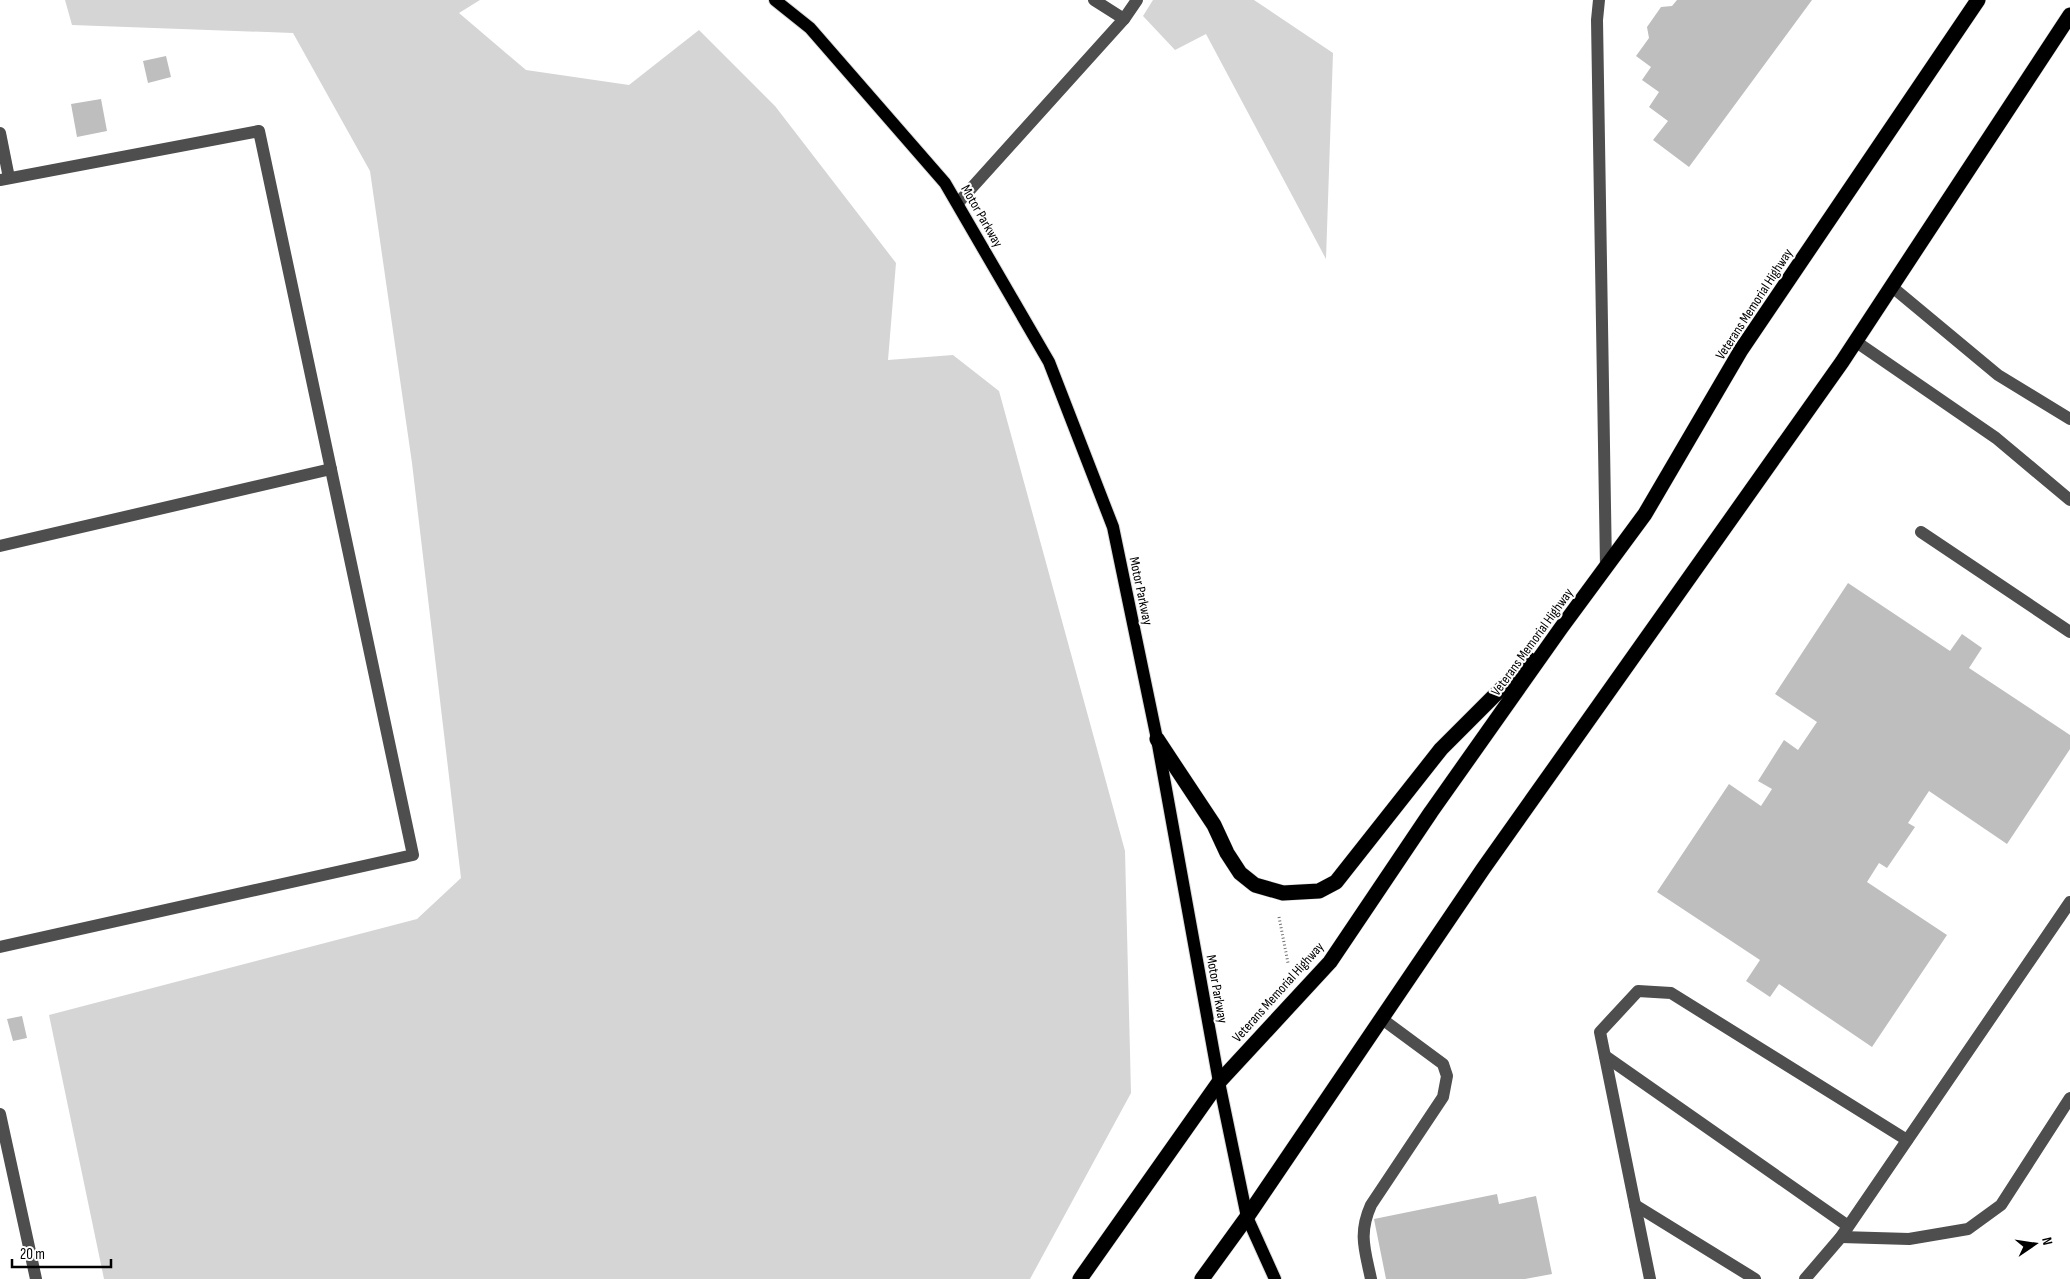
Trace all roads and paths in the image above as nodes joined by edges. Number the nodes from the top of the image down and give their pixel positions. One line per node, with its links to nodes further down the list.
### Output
1 (775, 0): 10 (main road, Motor Parkway)
2 (1094, 0): 7 (lane)
3 (1137, 0): 7 (lane)
4 (1599, 0): 18 (lane)
5 (1978, 0): 18 (highway, Veterans Memorial Highway)
6 (2070, 15): 11 (highway)
7 (1124, 19): 10 (lane)
8 (0, 133): 9 (lane)
9 (4, 179): 14 (lane)
10 (958, 203): 21 (main road, Motor Parkway)
11 (1891, 286): 12 (highway); 13 (lane)
12 (1855, 341): 15 (lane); 26 (highway)
13 (2070, 419)
14 (331, 469): 17 (lane); 24 (lane)
15 (2070, 500)
16 (1921, 532): 20 (lane)
17 (0, 546)
18 (1606, 567): 19 (highway, Veterans Memorial Highway)
19 (1561, 628): 21 (highway); 28 (highway, Veterans Memorial Highway)
20 (2070, 632)
21 (1157, 739): 28 (main road, Motor Parkway)
22 (2070, 902): 31 (lane)
23 (1278, 912): 25 (path)
24 (0, 947)
25 (1288, 963)
26 (1382, 1019): 33 (highway); 39 (lane)
27 (1605, 1056): 31 (lane); 32 (lane); 34 (lane)
28 (1219, 1082): 33 (main road, Motor Parkway); 36 (highway, Veterans Memorial Highway)
29 (2070, 1098): 34 (lane)
30 (0, 1114): 35 (lane)
31 (1907, 1140): 34 (lane)
32 (1635, 1204): 40 (lane); 41 (lane)
33 (1247, 1217): 37 (highway); 38 (main road, Motor Parkway)
34 (1844, 1232): 42 (lane)
35 (36, 1279)
36 (1080, 1279)
37 (1202, 1279)
38 (1275, 1279)
39 (1371, 1279)
40 (1650, 1279)
41 (1755, 1279)
42 (1805, 1279)

